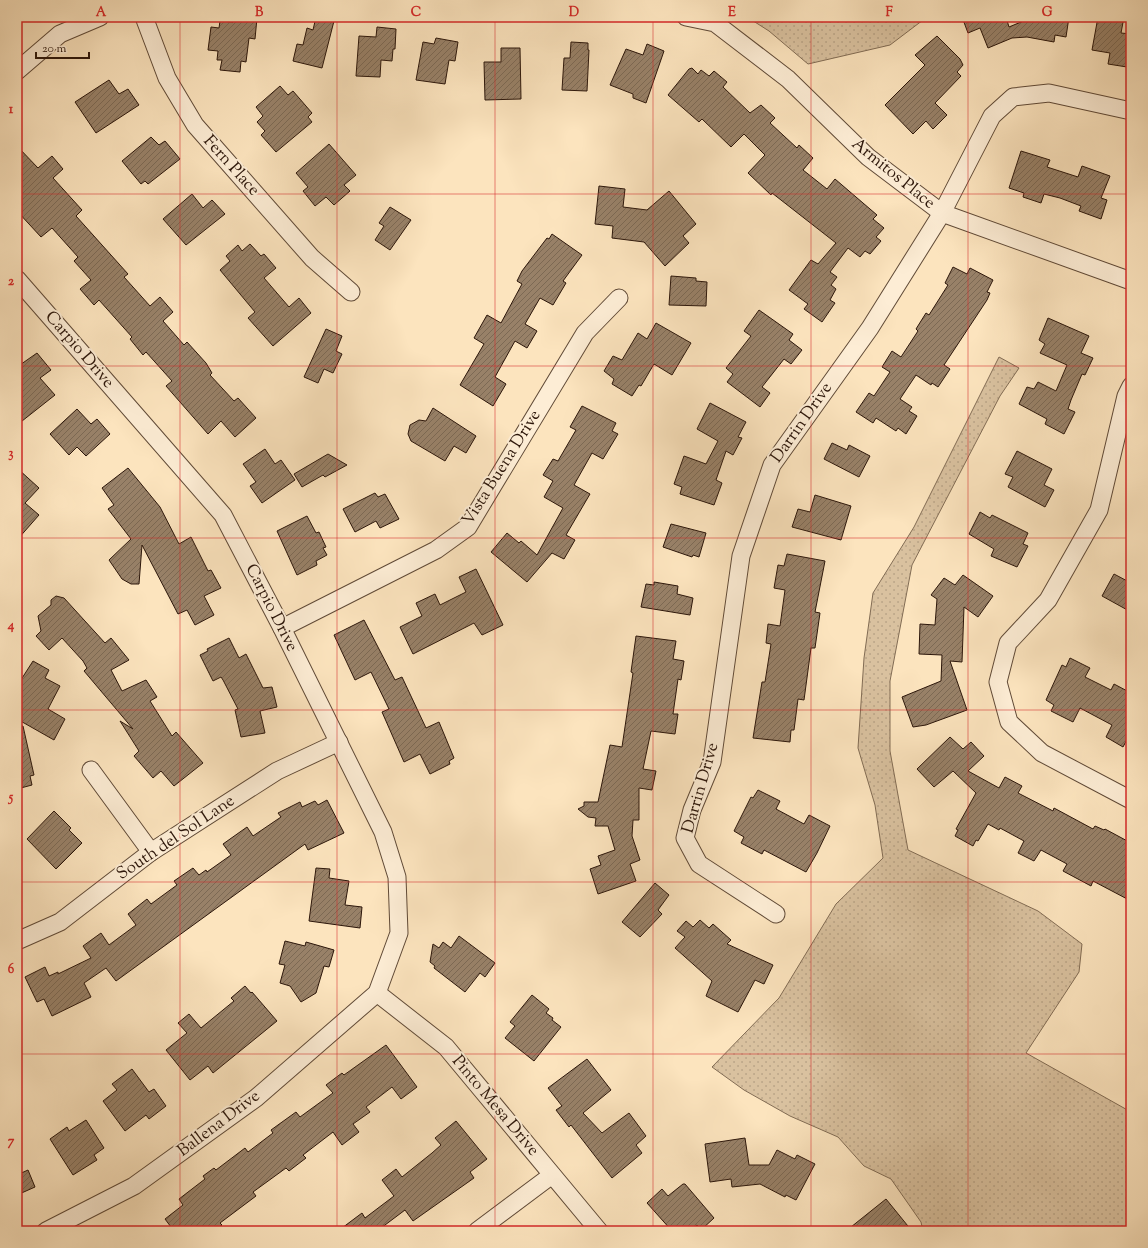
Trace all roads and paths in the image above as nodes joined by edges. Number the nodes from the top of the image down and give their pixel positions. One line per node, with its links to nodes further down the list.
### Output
1 (100, 17): 4 (street)
2 (144, 17): 9 (street, Fern Place)
3 (686, 17): 6 (street, Armitos Place)
4 (17, 71)
5 (1131, 111): 6 (street, Darrin Drive)
6 (942, 213): 8 (street, Armitos Place); 17 (street, Darrin Drive)
7 (17, 279): 12 (street, Carpio Drive)
8 (1131, 281)
9 (352, 292)
10 (619, 298): 12 (street, Vista Buena Drive)
11 (1131, 386): 15 (street)
12 (282, 628): 13 (street, Carpio Drive)
13 (339, 742): 16 (street, South del Sol Lane); 19 (street, Carpio Drive)
14 (91, 770): 16 (street)
15 (1131, 800)
16 (151, 852): 18 (street, South del Sol Lane)
17 (776, 914)
18 (17, 941)
19 (378, 994): 20 (street, Pinto Mesa Drive); 21 (street, Ballena Drive)
20 (552, 1175): 22 (street); 23 (street, Pinto Mesa Drive)
21 (46, 1231)
22 (477, 1231)
23 (599, 1231)

